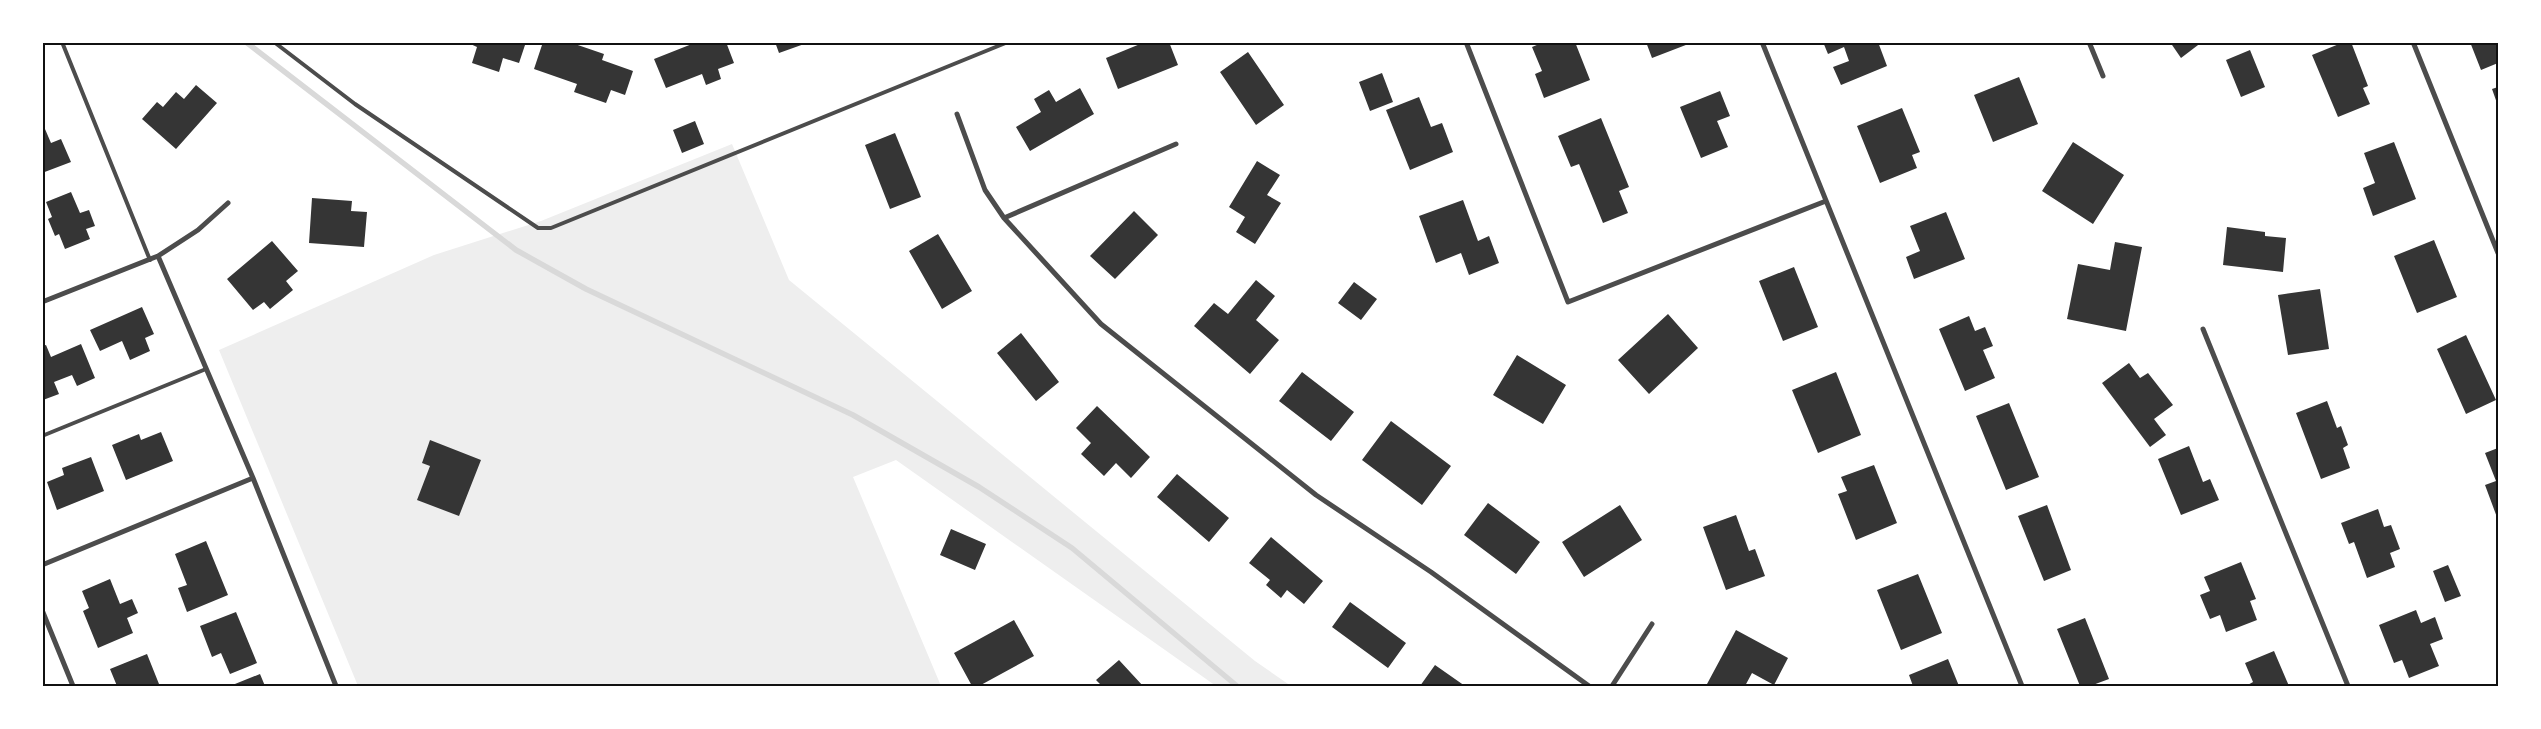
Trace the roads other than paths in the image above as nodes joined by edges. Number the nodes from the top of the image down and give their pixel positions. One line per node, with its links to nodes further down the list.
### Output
1 (62, 42): 16 (lane)
2 (274, 42): 3 (lane)
3 (1008, 42)
4 (1466, 42): 11 (street)
5 (1762, 42): 11 (street)
6 (2090, 42): 8 (street)
7 (2413, 42): 14 (street)
8 (2103, 76)
9 (956, 114): 13 (street)
10 (1176, 144): 13 (street)
11 (1826, 201): 29 (street)
12 (228, 203): 15 (street)
13 (1004, 218): 27 (street)
14 (2498, 253)
15 (158, 256): 16 (street); 19 (street)
16 (150, 260): 17 (street)
17 (43, 301)
18 (2203, 328): 30 (street)
19 (206, 369): 20 (lane); 21 (street)
20 (42, 436)
21 (253, 478): 22 (street); 26 (street)
22 (42, 565)
23 (42, 610): 25 (street)
24 (1652, 624): 28 (street)
25 (73, 686)
26 (336, 686)
27 (1589, 686)
28 (1612, 686)
29 (2022, 686)
30 (2348, 686)

